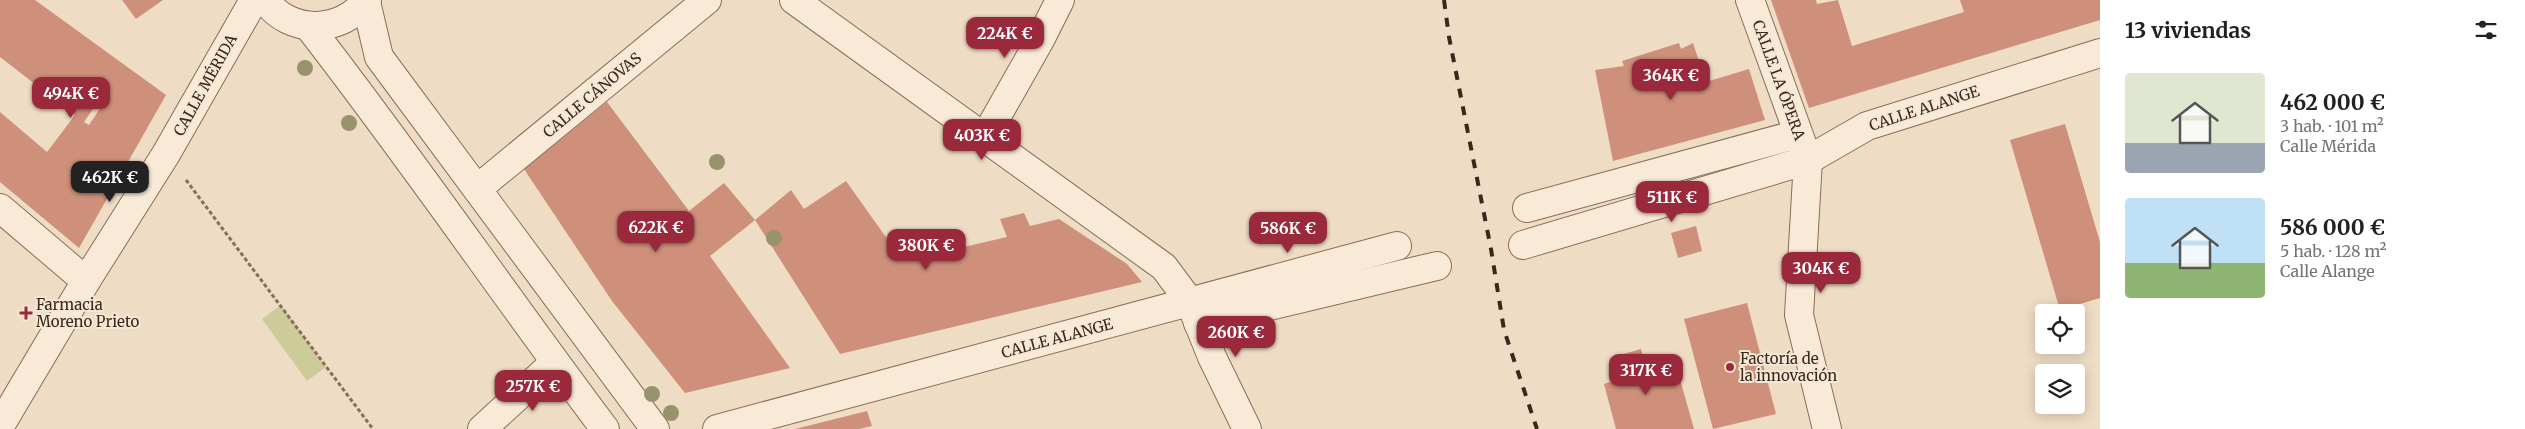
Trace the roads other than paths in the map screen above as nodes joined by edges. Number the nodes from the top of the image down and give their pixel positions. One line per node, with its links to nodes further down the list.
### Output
1 (254, 0): 19 (street, CALLE MÉRIDA)
2 (265, 0): 8 (street)
3 (707, 0): 13 (street, CALLE CÁNOVAS)
4 (794, 0): 11 (street)
5 (1060, 0): 11 (street)
6 (1750, 0): 10 (street, CALLE LA ÓPERA)
7 (366, 1): 8 (street); 13 (street)
8 (308, 27): 21 (street)
9 (2100, 53): 12 (street, CALLE ALANGE)
10 (1798, 134): 12 (street, CALLE LA ÓPERA); 15 (street)
11 (985, 137): 20 (street)
12 (1808, 160): 16 (street, CALLE ALANGE); 28 (street)
13 (477, 190): 25 (street)
14 (0, 208): 19 (street)
15 (1527, 208)
16 (1523, 245)
17 (1397, 246): 20 (street, CALLE ALANGE)
18 (1437, 266): 20 (street, CALLE ALANGE)
19 (86, 281): 22 (street, CALLE MÉRIDA)
20 (1194, 313): 26 (street, CALLE ALANGE); 27 (street)
21 (554, 363): 23 (street); 24 (street)
22 (0, 426)
23 (482, 429)
24 (605, 429)
25 (655, 429)
26 (717, 429)
27 (1247, 429)
28 (1827, 429)

